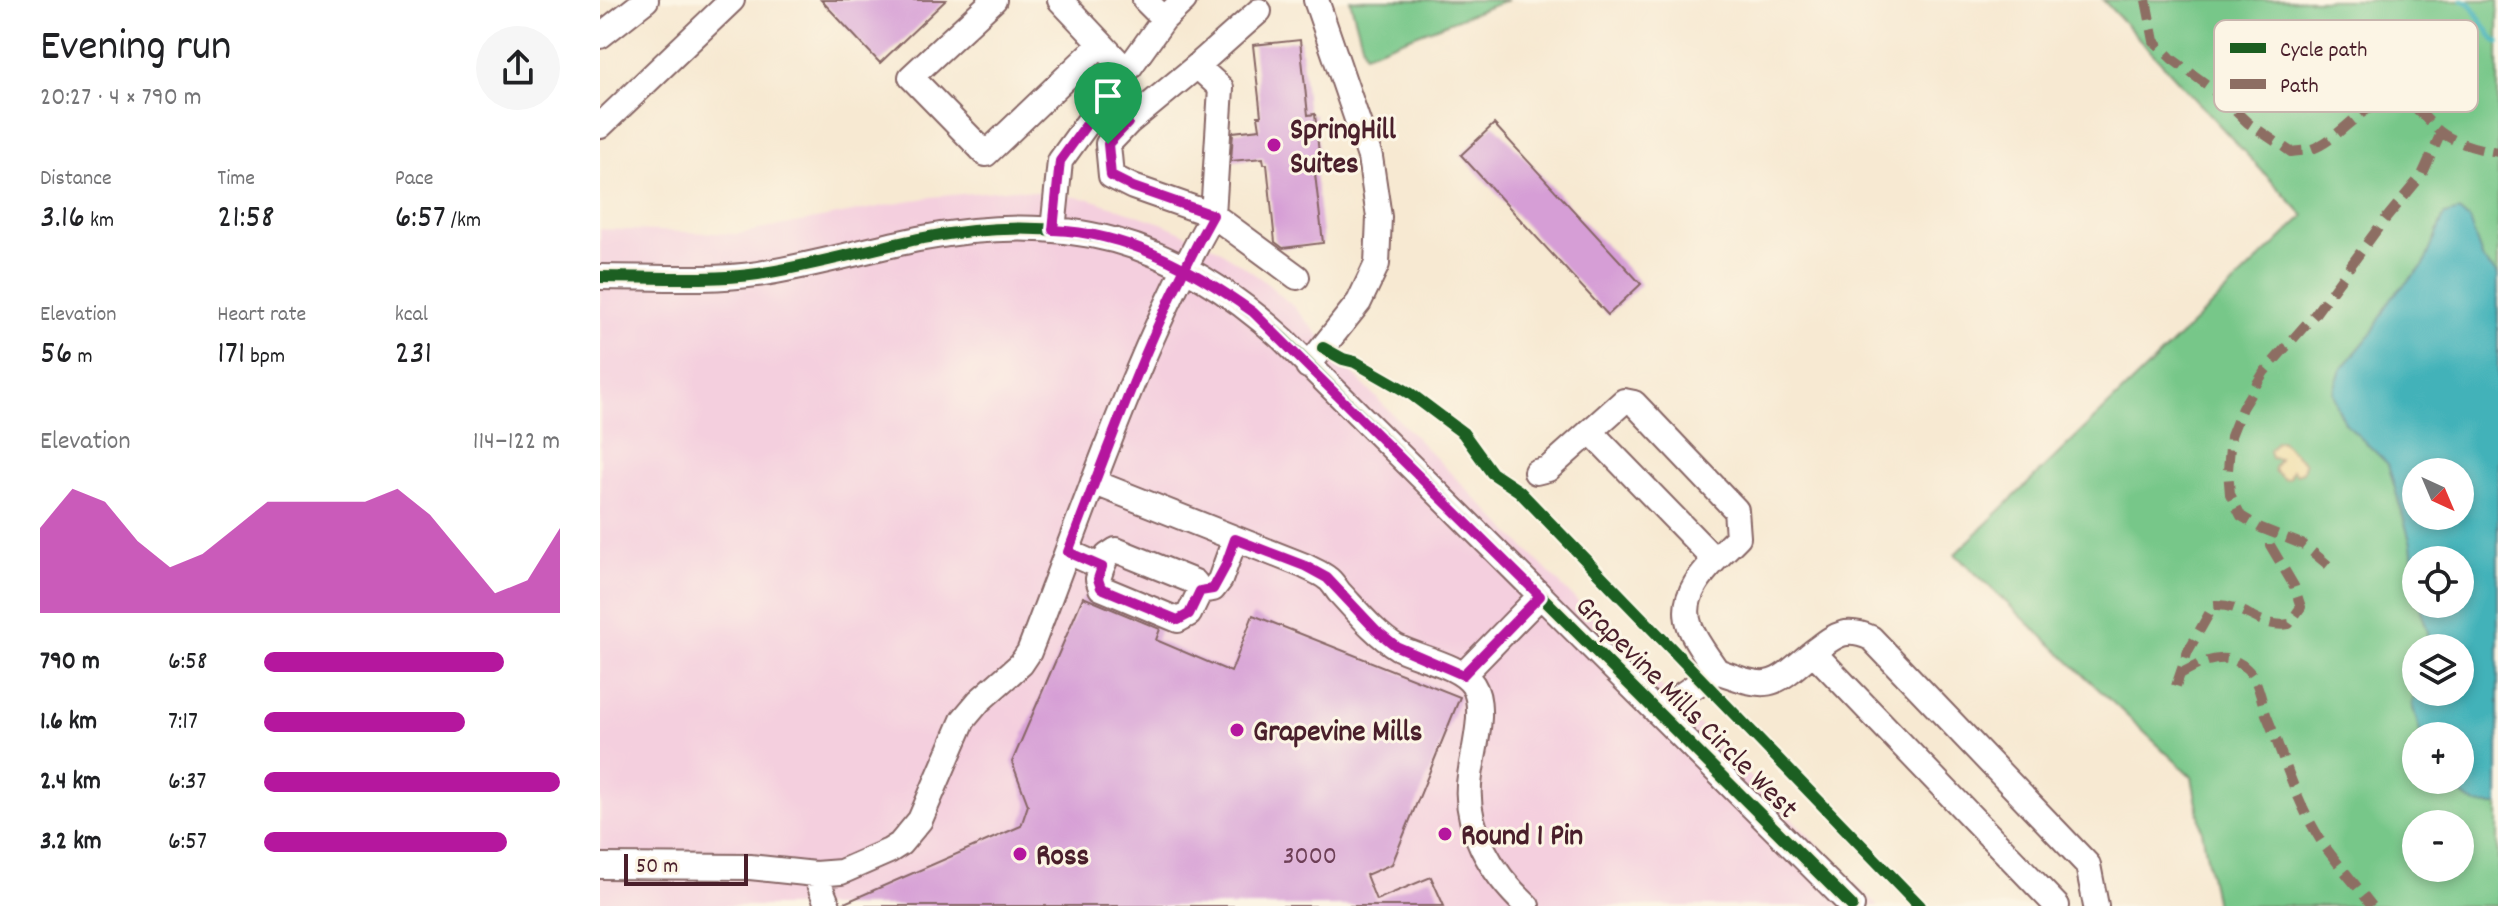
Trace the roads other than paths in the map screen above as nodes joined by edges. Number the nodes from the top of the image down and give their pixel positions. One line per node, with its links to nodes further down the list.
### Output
1 (646, 0): 10 (street)
2 (732, 0): 16 (street)
3 (994, 0): 11 (street)
4 (1060, 0): 11 (street)
5 (1145, 0): 9 (street)
6 (1184, 0): 9 (street)
7 (1316, 0): 22 (street)
8 (1259, 11): 12 (street)
9 (1164, 19): 13 (street)
10 (600, 36)
11 (1101, 44): 13 (street)
12 (1197, 66): 15 (street); 17 (street)
13 (1127, 71): 14 (street)
14 (1102, 103): 15 (street); 18 (street)
15 (1128, 123): 17 (street)
16 (600, 126)
17 (1213, 215): 19 (street); 21 (street)
18 (1053, 230): 19 (street, Grapevine Mills Circle West); 20 (street, Grapevine Mills Circle West)
19 (1183, 267): 22 (street, Grapevine Mills Circle West); 25 (street)
20 (600, 277)
21 (1297, 277)
22 (1308, 366): 31 (street, Grapevine Mills Circle West)
23 (1590, 431): 24 (street); 28 (street); 28 (street)
24 (1536, 472)
25 (1093, 482): 26 (street); 27 (street)
26 (1235, 539): 30 (street); 34 (street)
27 (1068, 552): 29 (street); 37 (street)
28 (1715, 560): 33 (street)
29 (1102, 567): 30 (street); 30 (street)
30 (1200, 591)
31 (1540, 596): 34 (street); 35 (street, Grapevine Mills Circle West)
32 (1813, 652): 33 (street); 41 (street); 42 (street)
33 (1717, 671): 35 (street)
34 (1463, 675): 39 (street)
35 (1657, 712): 40 (street, Grapevine Mills Circle West)
36 (600, 866): 37 (street)
37 (815, 874): 38 (street)
38 (828, 906)
39 (1527, 906)
40 (1852, 906)
41 (2057, 906)
42 (2096, 906)

